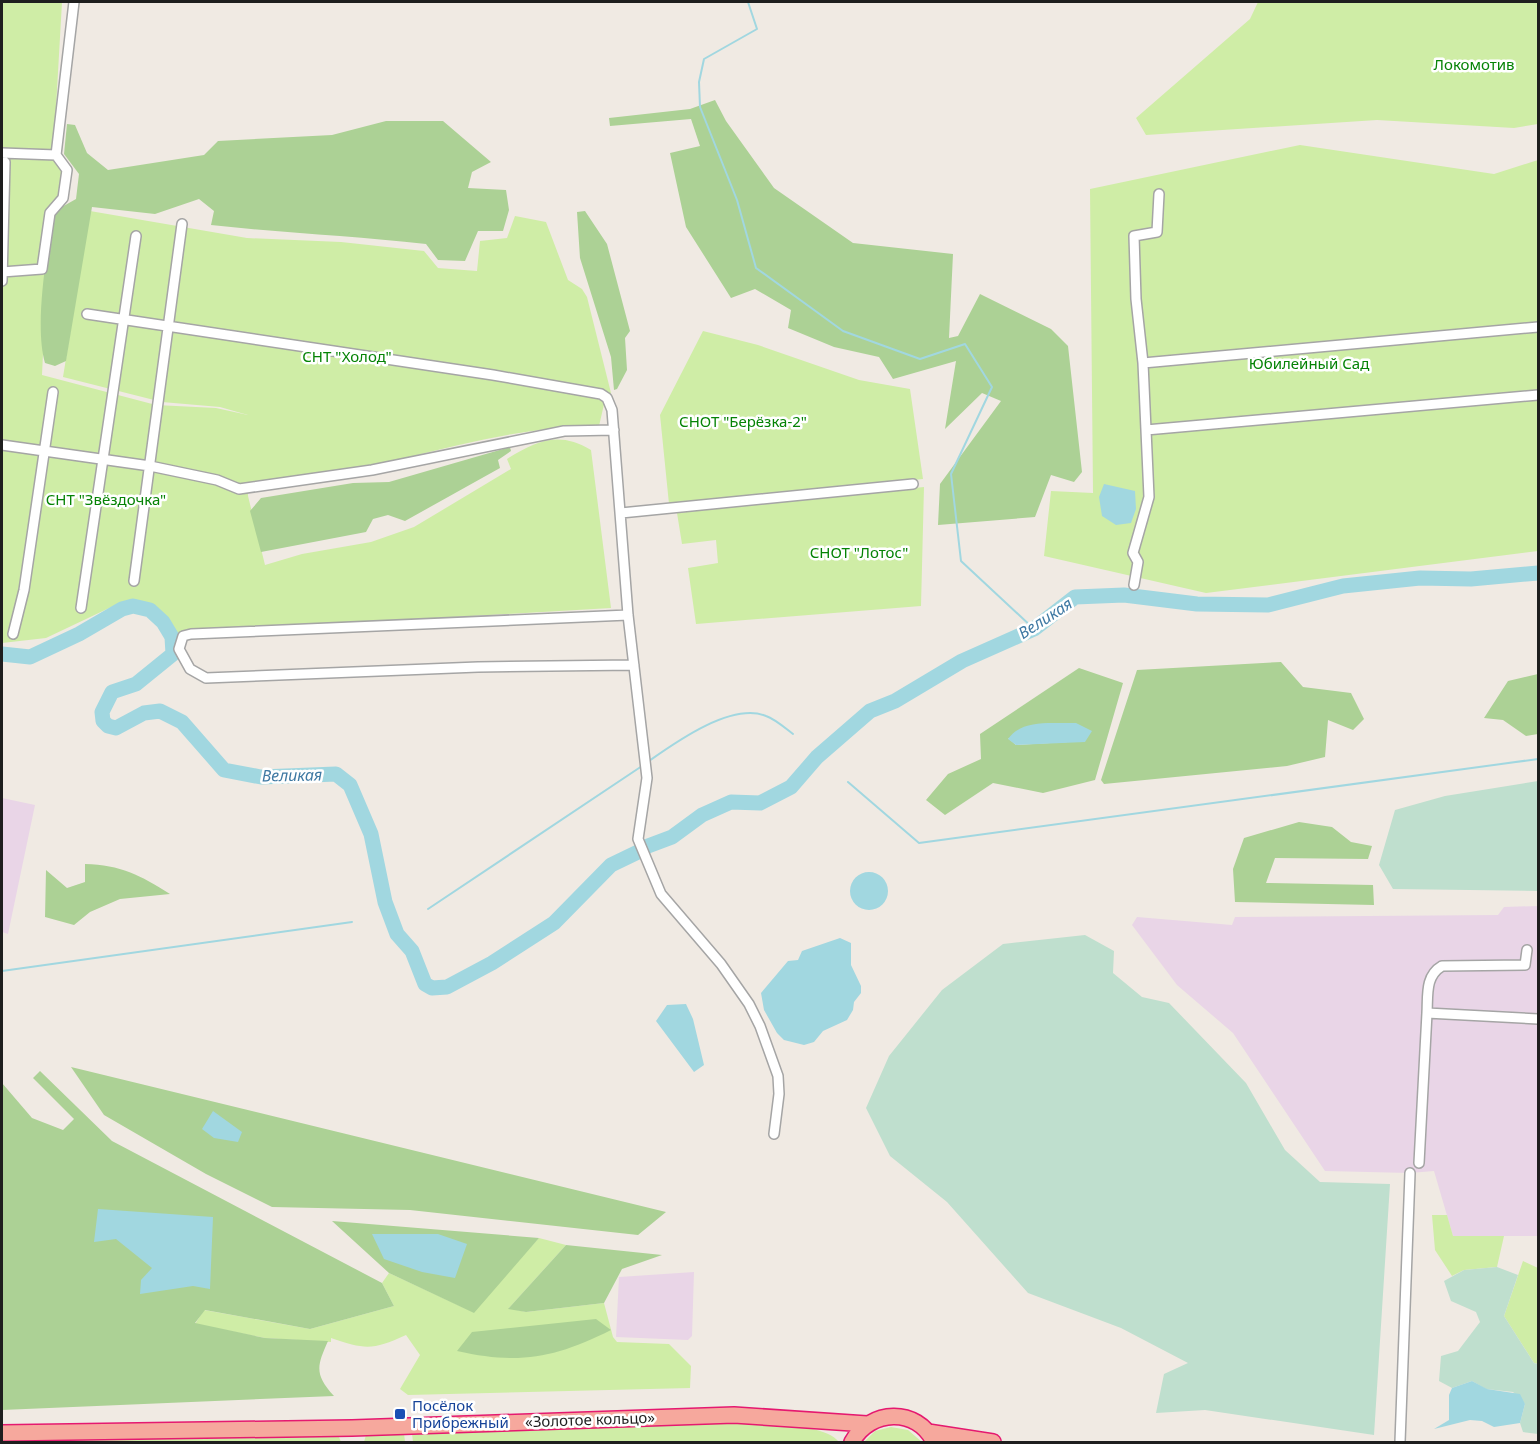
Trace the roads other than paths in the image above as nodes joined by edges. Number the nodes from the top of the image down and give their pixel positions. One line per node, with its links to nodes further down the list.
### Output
1 (74, 2): 2 (street)
2 (56, 154): 3 (street); 7 (street)
3 (3, 158): 7 (street)
4 (1159, 194): 13 (street)
5 (182, 224): 11 (street)
6 (136, 236): 10 (street)
7 (2, 272): 8 (street)
8 (2, 281)
9 (87, 314): 10 (street)
10 (125, 320): 11 (street); 20 (street)
11 (168, 326): 16 (street); 21 (street)
12 (1539, 327): 13 (street)
13 (1143, 363): 17 (street)
14 (53, 392): 19 (street)
15 (1539, 395): 17 (street)
16 (614, 430): 21 (street); 23 (street)
17 (1146, 430): 25 (street)
18 (2, 445): 19 (street)
19 (44, 452): 20 (street); 28 (street)
20 (102, 460): 21 (street); 26 (street)
21 (150, 466): 24 (street)
22 (913, 484): 23 (street)
23 (621, 513): 27 (street)
24 (134, 581)
25 (1134, 585)
26 (81, 608)
27 (628, 615): 29 (street); 29 (street)
28 (13, 634)
29 (634, 665): 33 (street)
30 (1527, 950): 31 (street)
31 (1427, 1013): 32 (street); 34 (street)
32 (1539, 1019)
33 (774, 1134)
34 (1419, 1163)
35 (1410, 1173): 42 (street)
36 (867, 1424): 38 (highway, «Золотое кольцо»); 39 (highway); 40 (highway)
37 (2, 1433): 38 (highway, «Золотое кольцо»)
38 (351, 1435)
39 (931, 1437): 41 (highway)
40 (852, 1443)
41 (993, 1443)
42 (1400, 1443)

